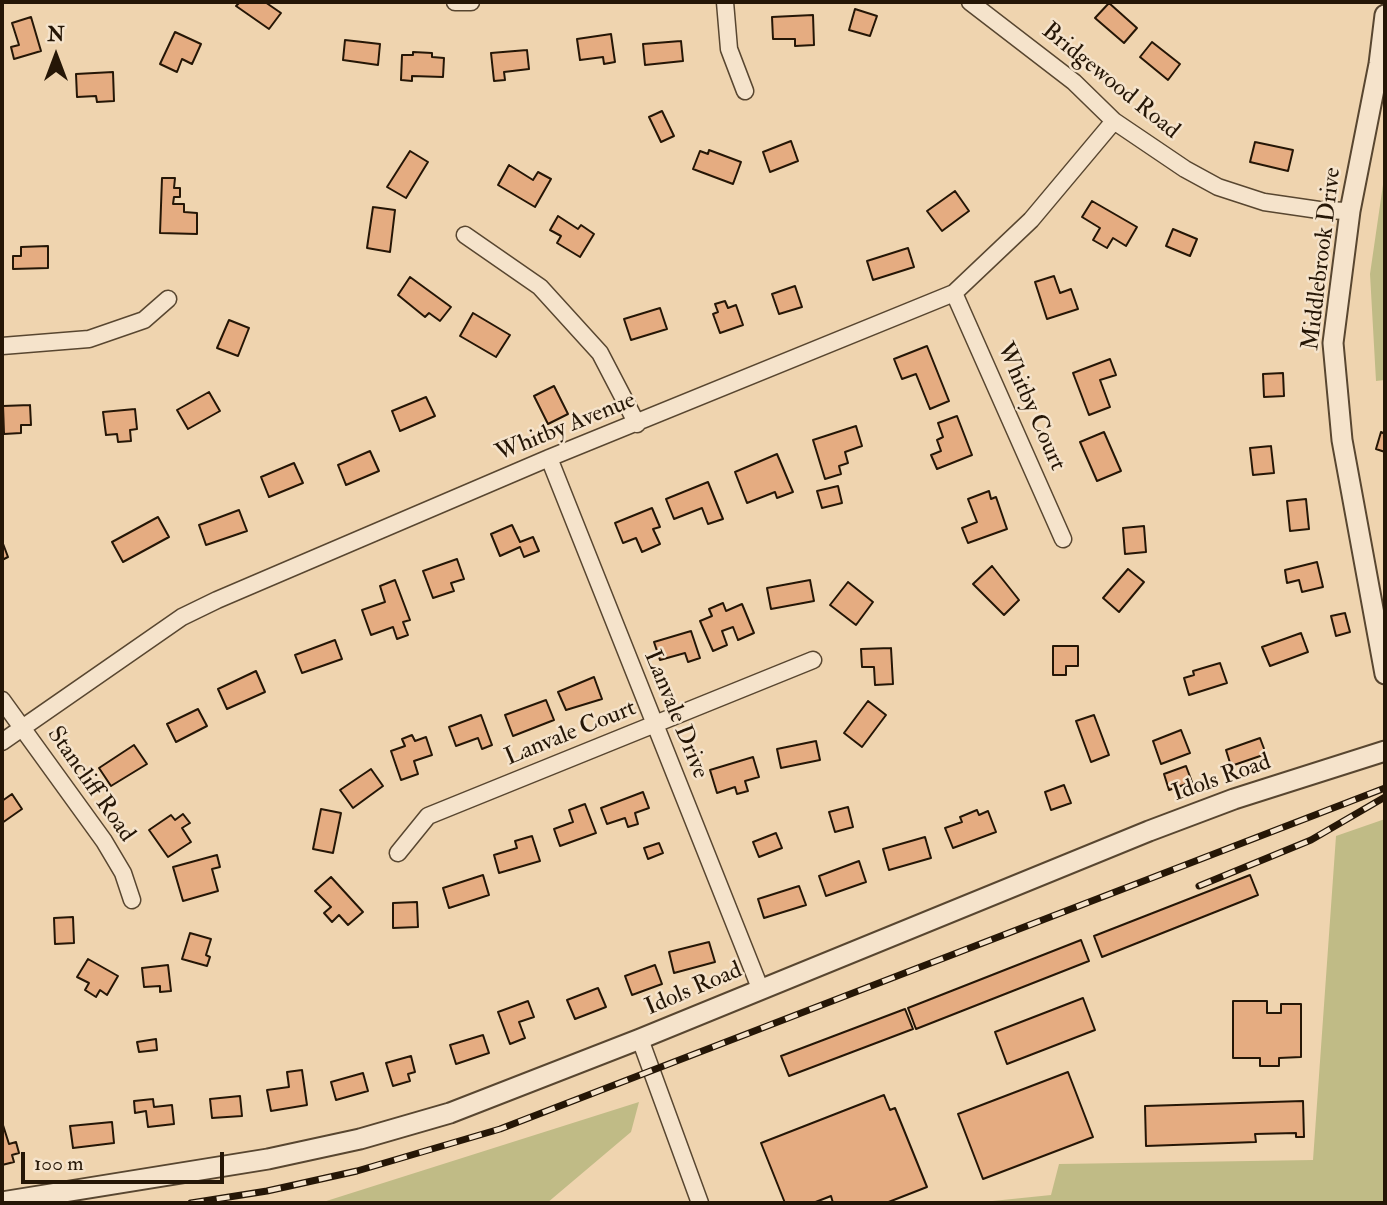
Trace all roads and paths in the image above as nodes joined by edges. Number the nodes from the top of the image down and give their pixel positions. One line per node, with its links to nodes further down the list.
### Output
1 (455, 2): 2 (street)
2 (471, 2)
3 (725, 2): 6 (street)
4 (970, 2): 7 (street, Bridgewood Road)
5 (1385, 15): 8 (street, Middlebrook Drive)
6 (745, 91)
7 (1114, 121): 8 (street, Bridgewood Road); 10 (street, Whitby Avenue)
8 (1350, 211): 17 (street, Middlebrook Drive)
9 (465, 235): 13 (street)
10 (954, 293): 13 (street, Whitby Avenue); 15 (street, Whitby Court)
11 (168, 299): 12 (street)
12 (2, 346)
13 (637, 424): 14 (street, Whitby Avenue)
14 (549, 458): 19 (street, Lanvale Drive); 20 (street, Whitby Avenue)
15 (1063, 539)
16 (813, 660): 19 (street, Lanvale Court)
17 (1385, 674)
18 (2, 701): 20 (street, Stancliff Road)
19 (654, 725): 23 (street, Lanvale Court); 25 (street, Lanvale Drive)
20 (22, 727): 21 (street, Whitby Avenue); 24 (street, Stancliff Road)
21 (2, 742)
22 (1385, 751): 25 (street, Idols Road)
23 (398, 853)
24 (132, 900)
25 (760, 988): 26 (street, Idols Road)
26 (640, 1039): 27 (street, Idols Road); 28 (street)
27 (2, 1202)
28 (700, 1203)

